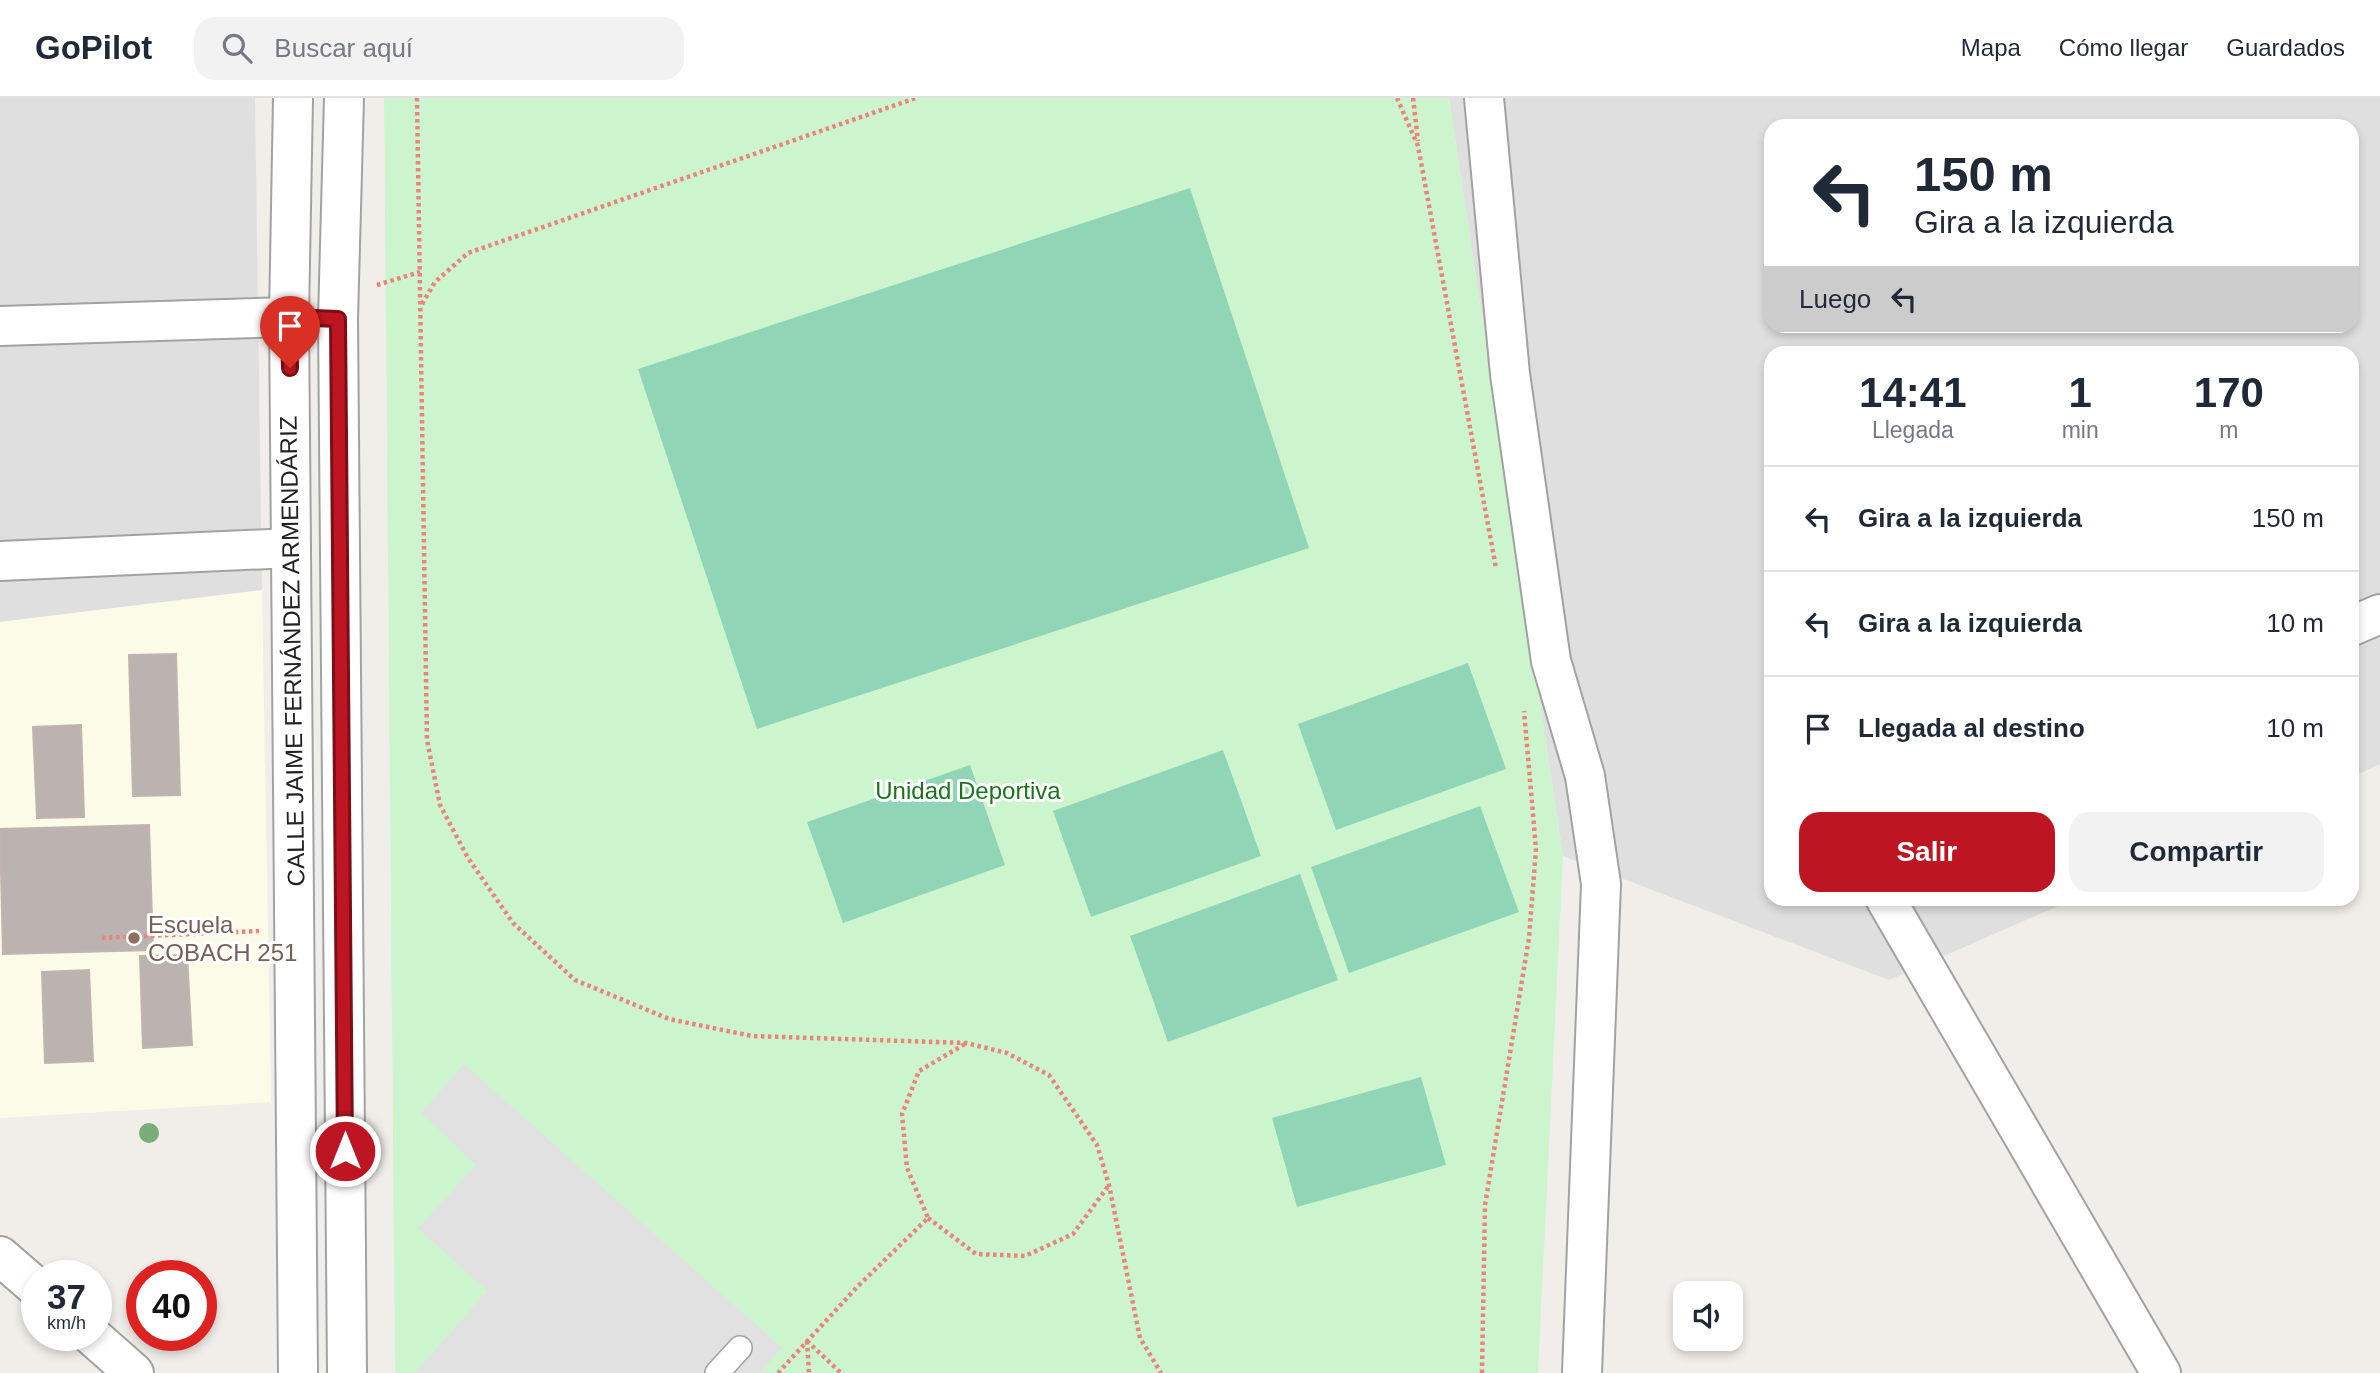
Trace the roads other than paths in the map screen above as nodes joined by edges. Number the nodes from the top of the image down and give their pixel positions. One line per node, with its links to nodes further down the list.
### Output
1 (293, 98): 4 (street, CALLE JAIME FERNÁNDEZ ARMENDÁRIZ)
2 (344, 98): 5 (street, CALLE JAIME FERNÁNDEZ ARMENDÁRIZ)
3 (1484, 98): 20 (street)
4 (289, 317): 5 (street); 6 (street); 7 (street, CALLE JAIME FERNÁNDEZ ARMENDÁRIZ)
5 (338, 319): 18 (street, CALLE JAIME FERNÁNDEZ ARMENDÁRIZ)
6 (0, 326)
7 (291, 548): 8 (street); 17 (street, CALLE JAIME FERNÁNDEZ ARMENDÁRIZ)
8 (0, 561)
9 (2380, 614): 10 (street)
10 (2359, 623)
11 (1889, 906): 21 (street)
12 (0, 1256): 13 (street)
13 (21, 1274)
14 (740, 1348): 19 (lane)
15 (109, 1351): 16 (street)
16 (134, 1373)
17 (298, 1373)
18 (347, 1373)
19 (717, 1373)
20 (1583, 1373)
21 (2161, 1373)

